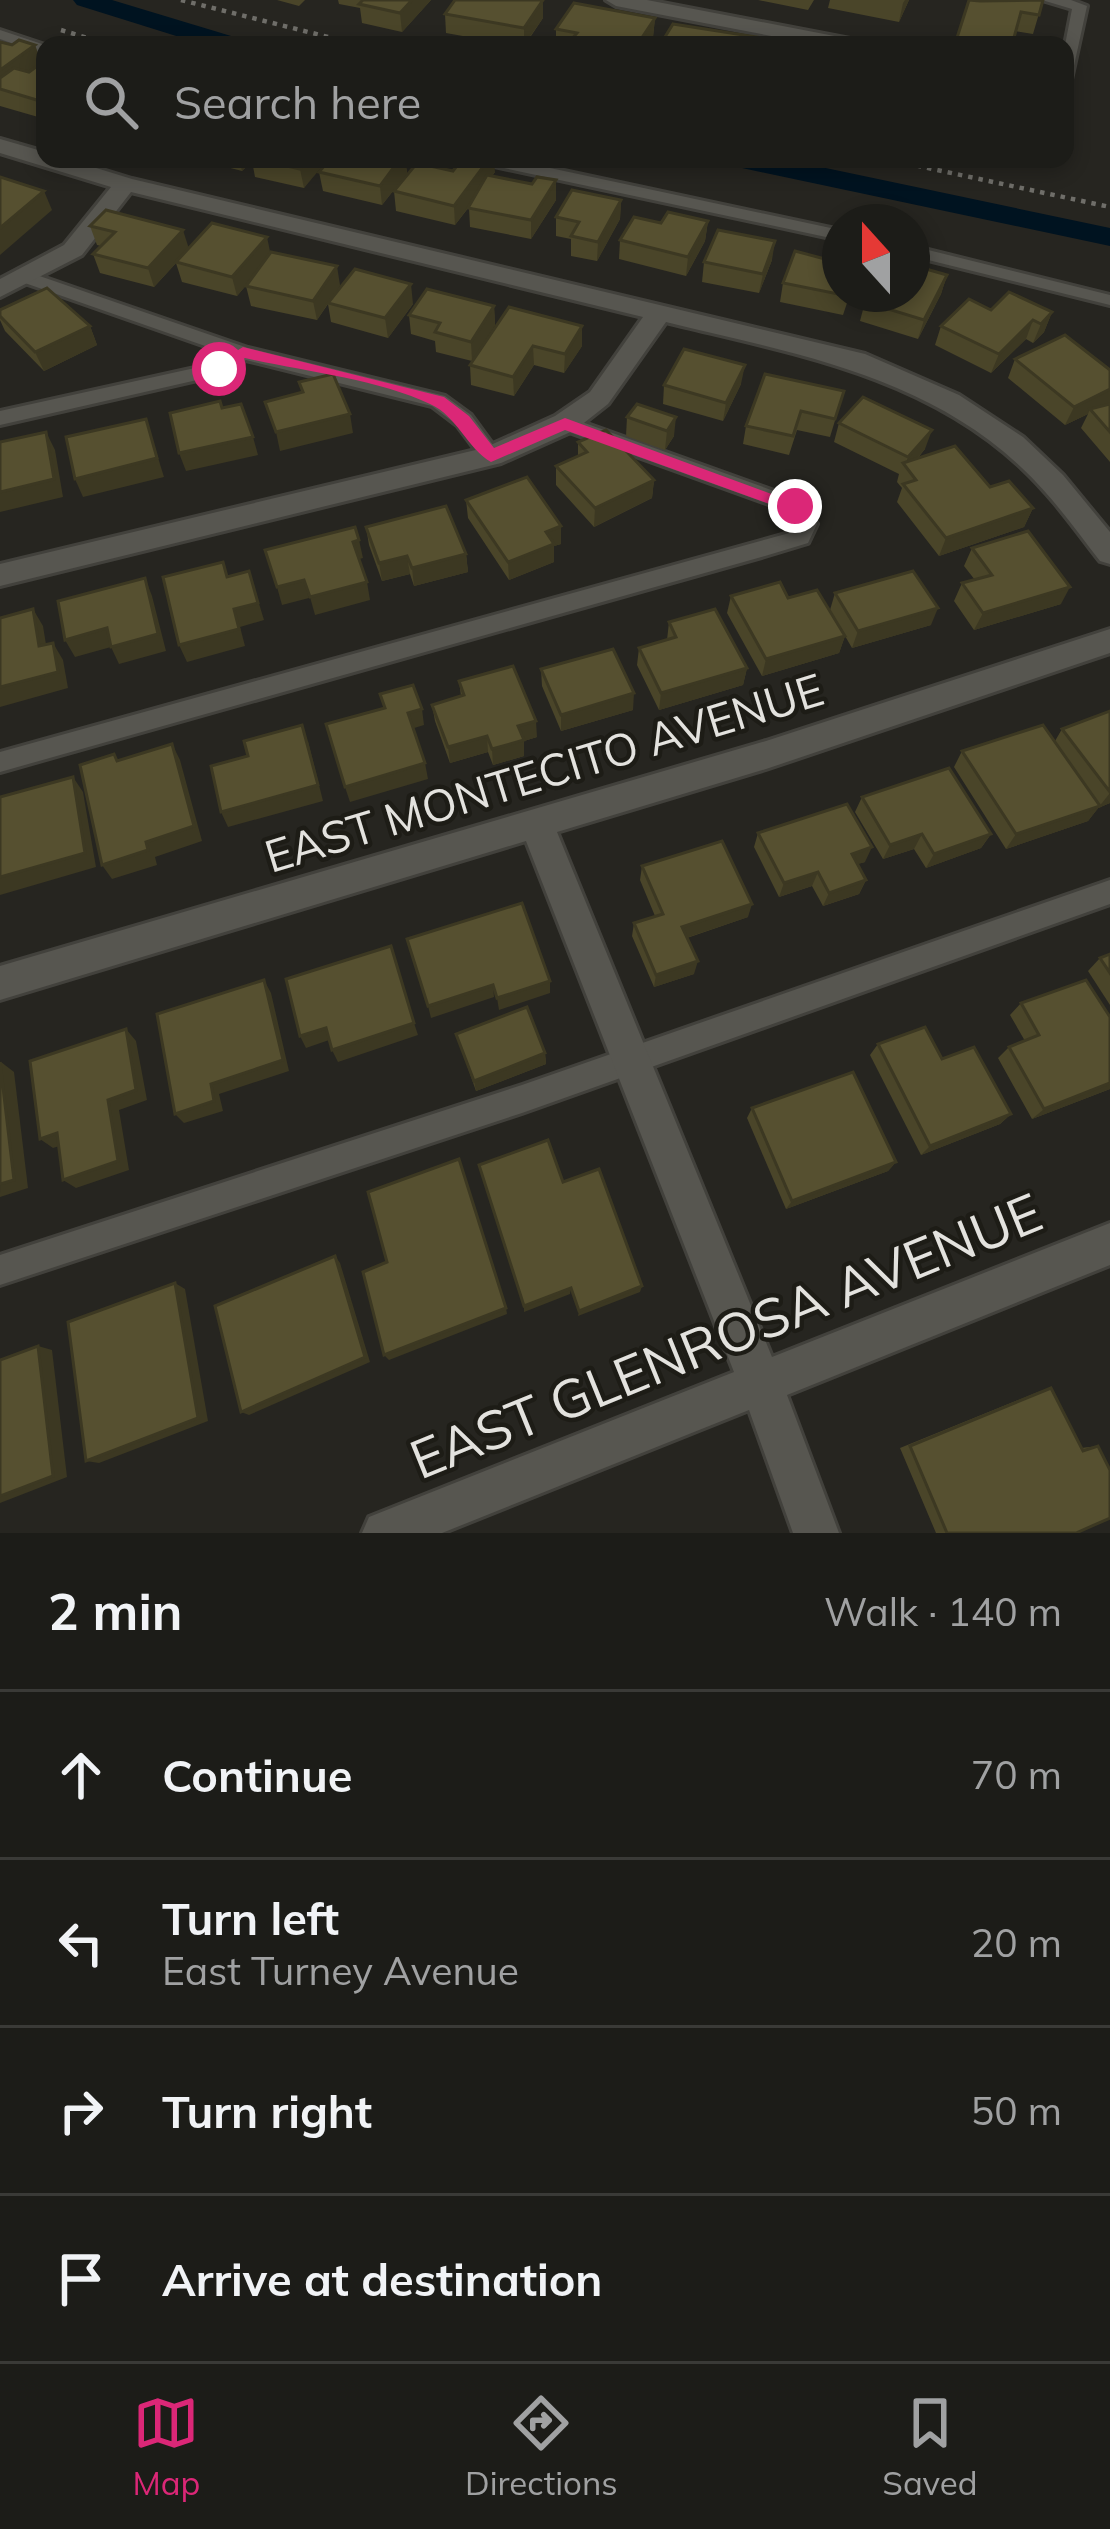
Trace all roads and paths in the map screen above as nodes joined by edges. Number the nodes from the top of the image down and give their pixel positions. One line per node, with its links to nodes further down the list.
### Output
1 (181, 0): 6 (path)
2 (616, 0): 7 (street)
3 (1049, 0): 4 (lane)
4 (1081, 3): 8 (lane)
5 (0, 34): 9 (lane)
6 (324, 36)
7 (803, 36)
8 (1074, 37)
9 (36, 47)
10 (0, 146): 11 (street)
11 (36, 157)
12 (72, 168): 15 (street)
13 (527, 168): 17 (lane)
14 (928, 168): 16 (path)
15 (125, 184): 19 (street); 22 (street)
16 (1110, 207)
17 (822, 231)
18 (930, 256): 21 (lane)
19 (28, 278): 20 (street); 23 (lane)
20 (0, 289)
21 (1109, 306)
22 (657, 316): 25 (street); 27 (street)
23 (243, 352): 24 (lane); 26 (lane)
24 (0, 418)
25 (565, 423): 26 (street); 30 (lane)
26 (491, 456): 28 (street)
27 (1110, 553)
28 (0, 575)
29 (1110, 641): 31 (street, EAST MONTECITO AVENUE)
30 (0, 762)
31 (535, 820): 33 (street, EAST MONTECITO AVENUE); 34 (street)
32 (1110, 892): 34 (lane)
33 (0, 982)
34 (632, 1061): 36 (lane); 37 (street)
35 (1110, 1244): 37 (street, EAST GLENROSA AVENUE)
36 (0, 1270)
37 (761, 1384): 38 (street, EAST GLENROSA AVENUE); 40 (street)
38 (441, 1523): 39 (street, EAST GLENROSA AVENUE)
39 (385, 1533)
40 (816, 1533)

